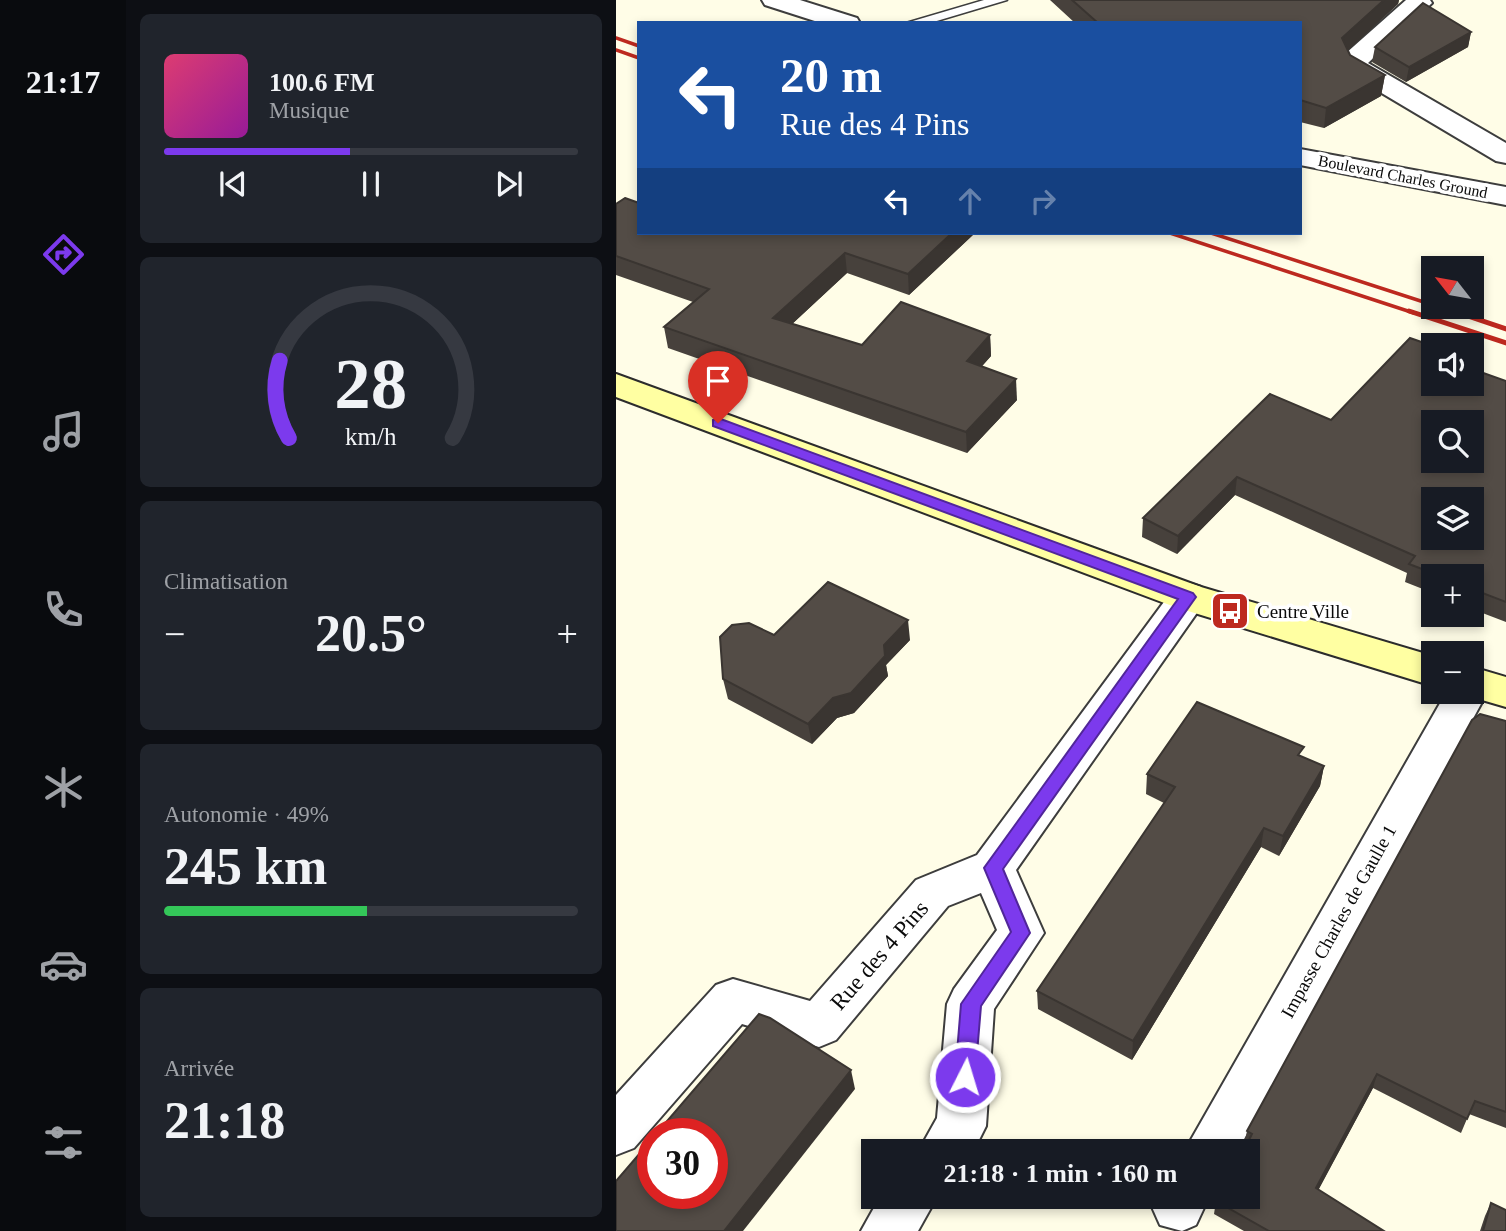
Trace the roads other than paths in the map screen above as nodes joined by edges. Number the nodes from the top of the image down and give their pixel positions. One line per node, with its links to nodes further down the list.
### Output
1 (774, 0): 4 (street)
2 (1000, 0): 5 (lane)
3 (1418, 0): 6 (street)
4 (842, 21)
5 (921, 21)
6 (1506, 155)
7 (1302, 157): 8 (street, Boulevard Charles Ground)
8 (1502, 188)
9 (616, 385): 10 (main road)
10 (1188, 597): 11 (main road); 13 (street)
11 (1421, 667)
12 (1468, 704): 16 (street, Impasse Charles de Gaulle 1)
13 (993, 868): 14 (street, Rue des 4 Pins); 15 (street)
14 (616, 1131)
15 (952, 1139)
16 (1217, 1139)
17 (903, 1209): 18 (street)
18 (887, 1231)

